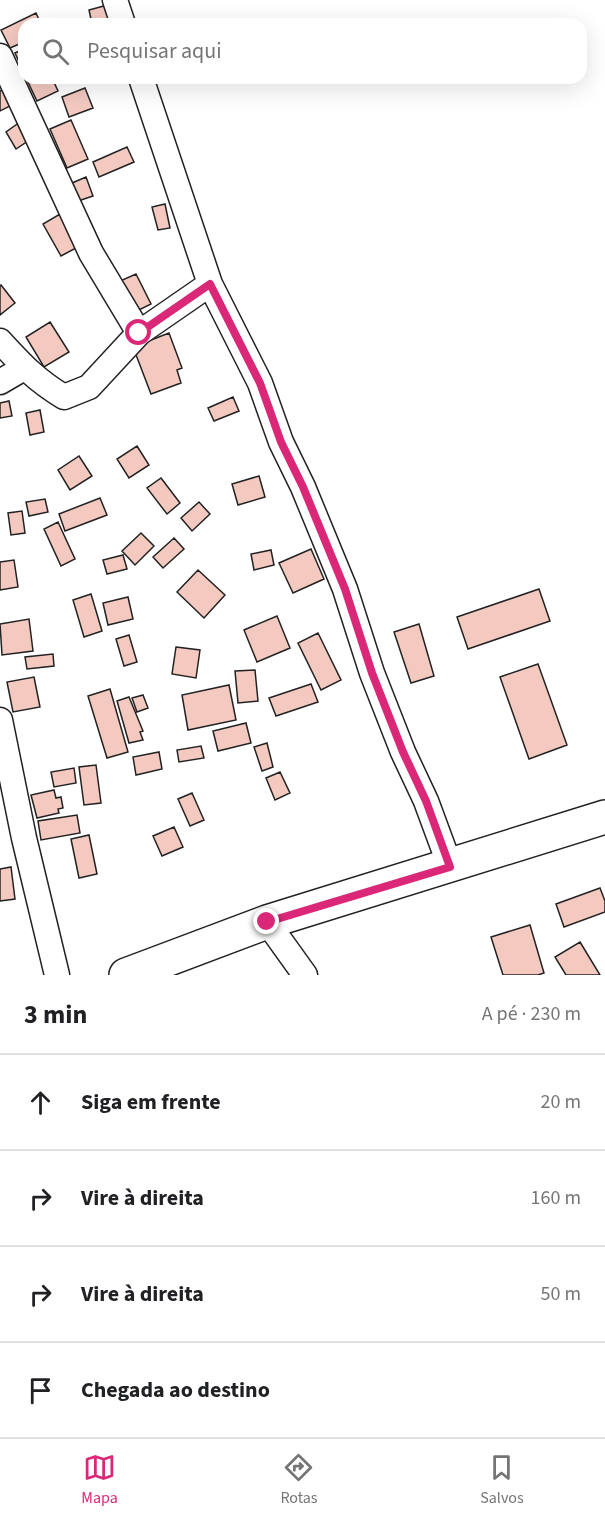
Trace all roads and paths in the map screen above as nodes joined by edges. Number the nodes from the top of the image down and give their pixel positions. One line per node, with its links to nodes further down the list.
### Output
1 (115, 0): 2 (street)
2 (121, 18)
3 (0, 56): 6 (street)
4 (143, 84): 5 (street)
5 (210, 284): 6 (street); 12 (street)
6 (139, 333): 8 (street)
7 (0, 341): 8 (street)
8 (24, 368): 9 (street)
9 (0, 382)
10 (0, 720): 14 (street)
11 (605, 816): 12 (main road)
12 (450, 867): 13 (main road)
13 (267, 922): 15 (main road); 16 (street)
14 (57, 975)
15 (126, 975)
16 (305, 975)

